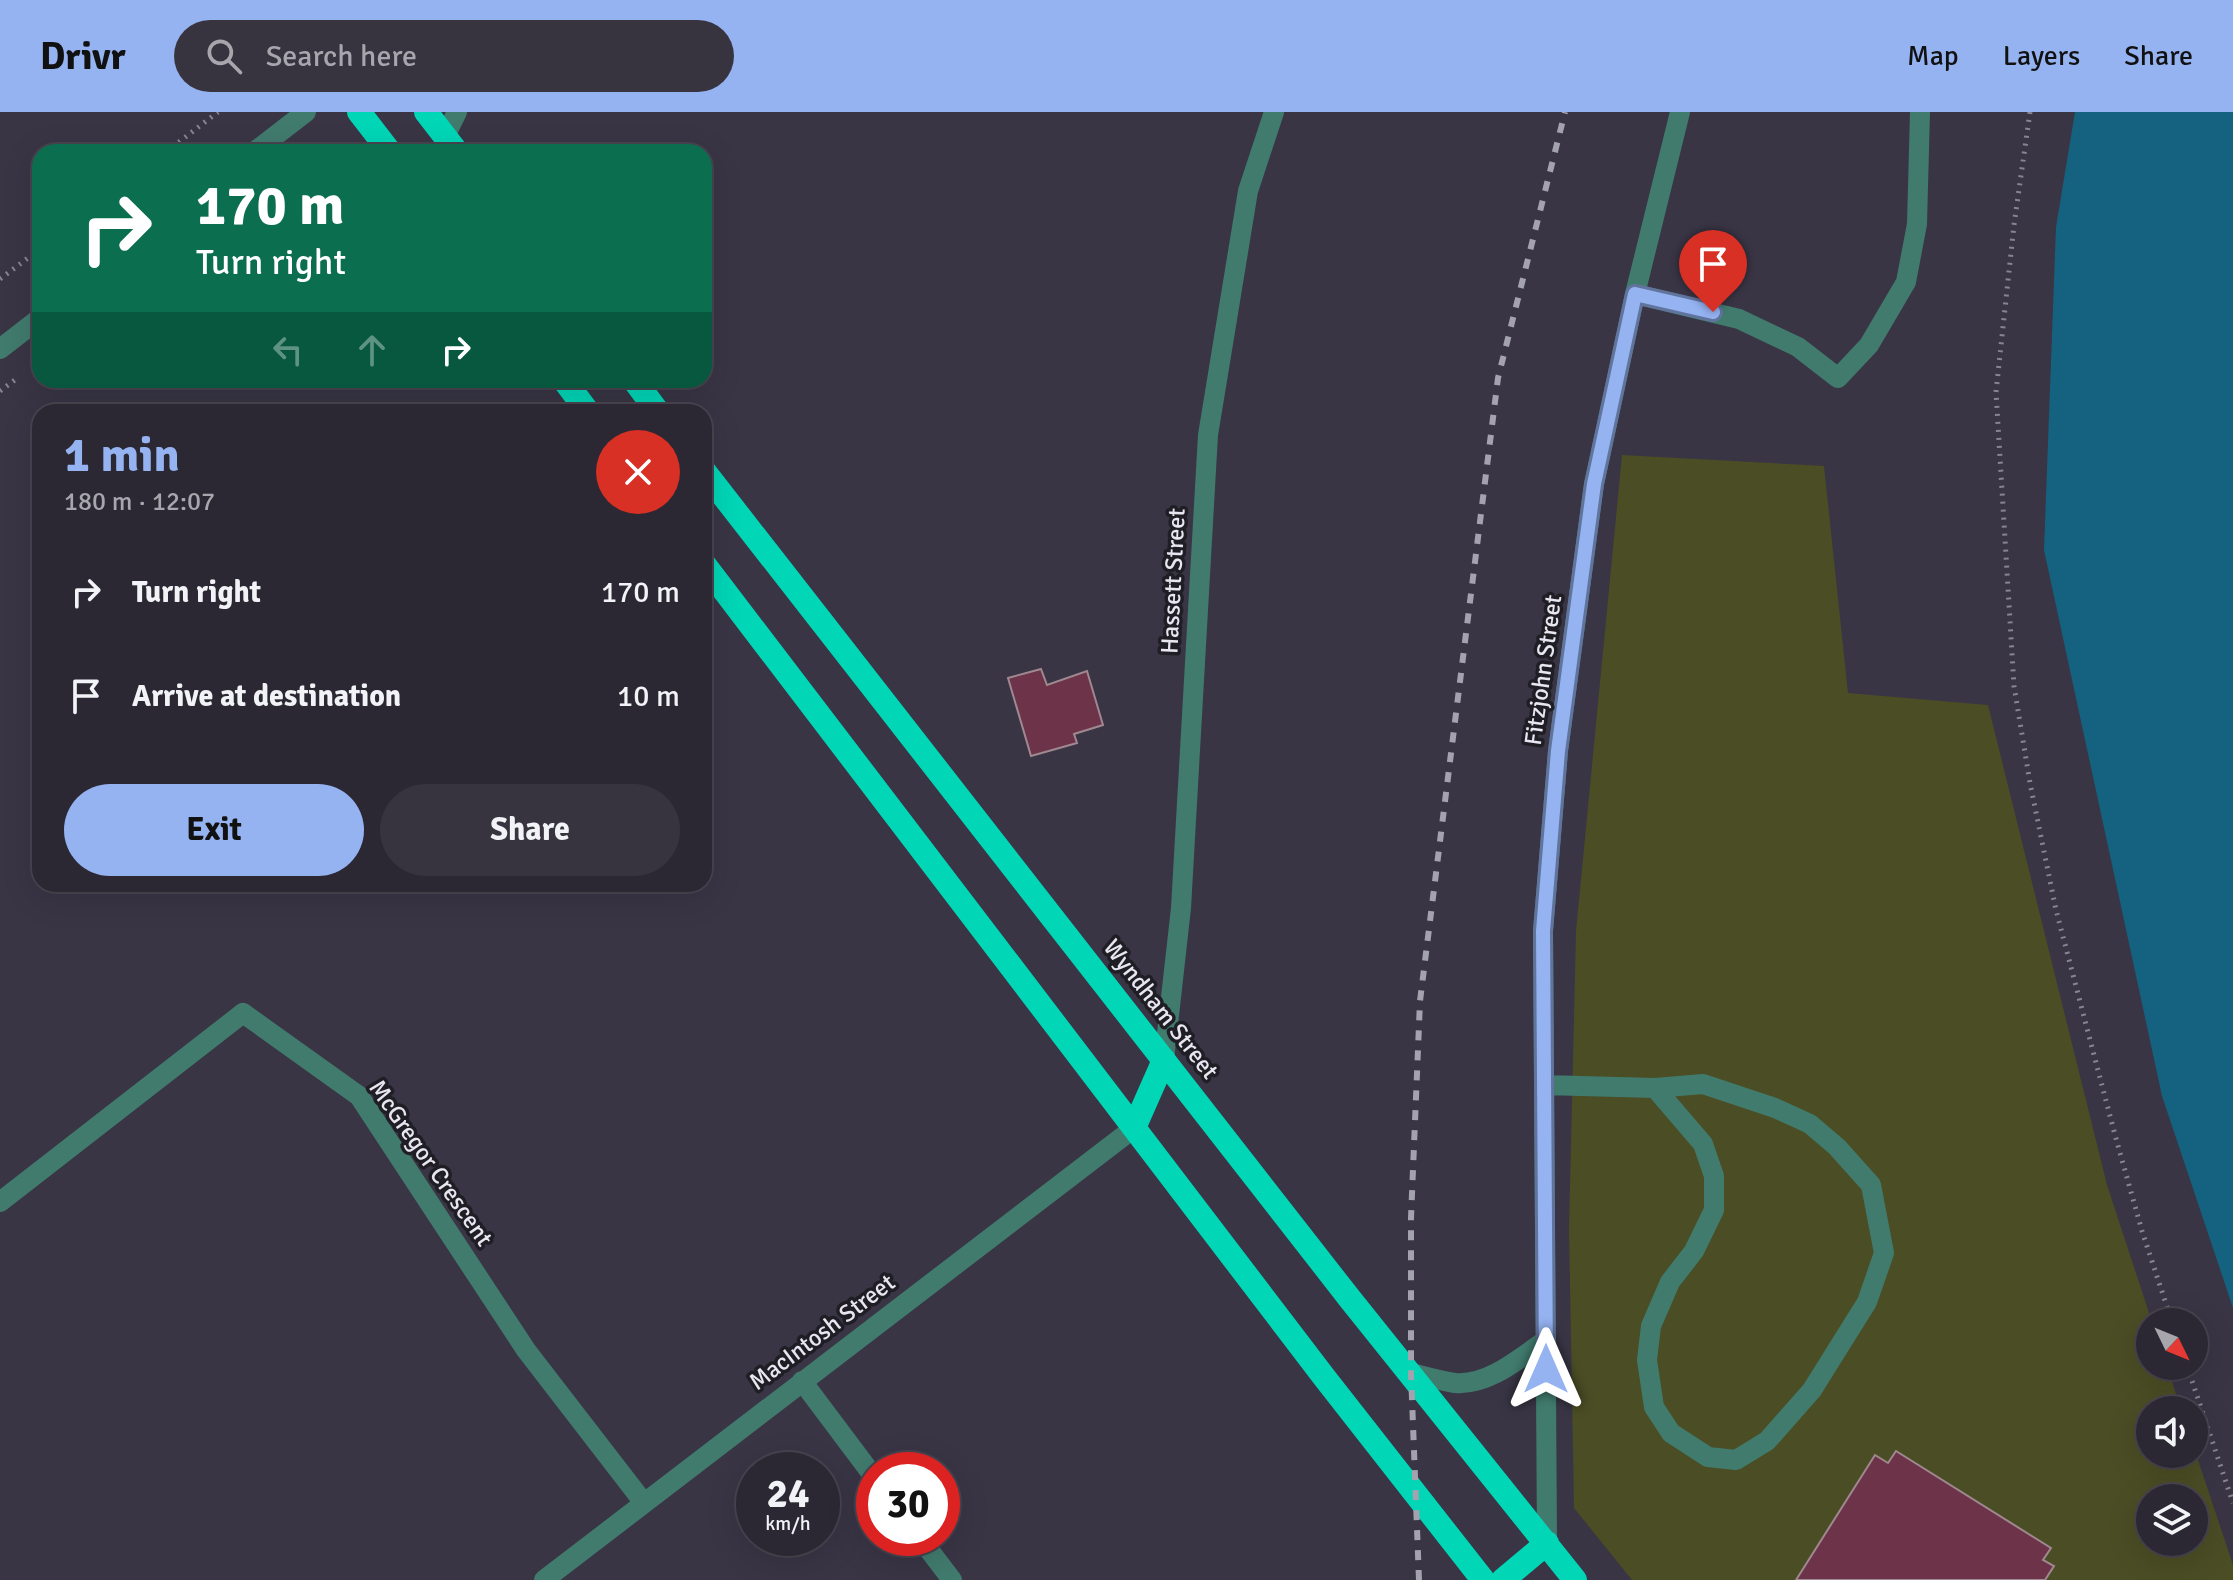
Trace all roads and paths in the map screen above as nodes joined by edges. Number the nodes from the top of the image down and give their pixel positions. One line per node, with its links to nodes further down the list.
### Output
1 (218, 112): 10 (path)
2 (306, 112): 11 (street)
3 (359, 112): 12 (highway)
4 (426, 112): 13 (highway)
5 (457, 112): 13 (street)
6 (1274, 112): 21 (street, Hassett Street)
7 (1680, 112): 16 (street, Fitzjohn Street)
8 (1920, 112): 16 (street)
9 (2030, 112): 26 (path)
10 (176, 144)
11 (264, 144)
12 (384, 144)
13 (451, 144)
14 (32, 255): 15 (path)
15 (0, 279)
16 (1635, 294): 22 (street, Fitzjohn Street)
17 (32, 324): 18 (street)
18 (0, 349)
19 (712, 481): 21 (highway, Wyndham Street)
20 (712, 574): 24 (highway)
21 (1164, 1060): 24 (highway); 28 (highway, Wyndham Street)
22 (1544, 1085): 23 (street); 27 (street, Fitzjohn Street)
23 (1655, 1088): 23 (street)
24 (1134, 1128): 30 (street, MacIntosh Street); 38 (highway)
25 (0, 1202): 32 (street, McGregor Crescent)
26 (2167, 1308)
27 (1546, 1340): 28 (street); 34 (street, Fitzjohn Street)
28 (1411, 1373): 34 (highway, Wyndham Street)
29 (2192, 1380): 33 (path)
30 (802, 1381): 31 (street); 32 (street, MacIntosh Street)
31 (856, 1453)
32 (644, 1503): 36 (street, MacIntosh Street)
33 (2233, 1503)
34 (1547, 1543): 39 (highway); 40 (highway, Wyndham Street)
35 (934, 1556): 37 (street)
36 (544, 1580)
37 (952, 1580)
38 (1483, 1580)
39 (1503, 1580)
40 (1575, 1580)

